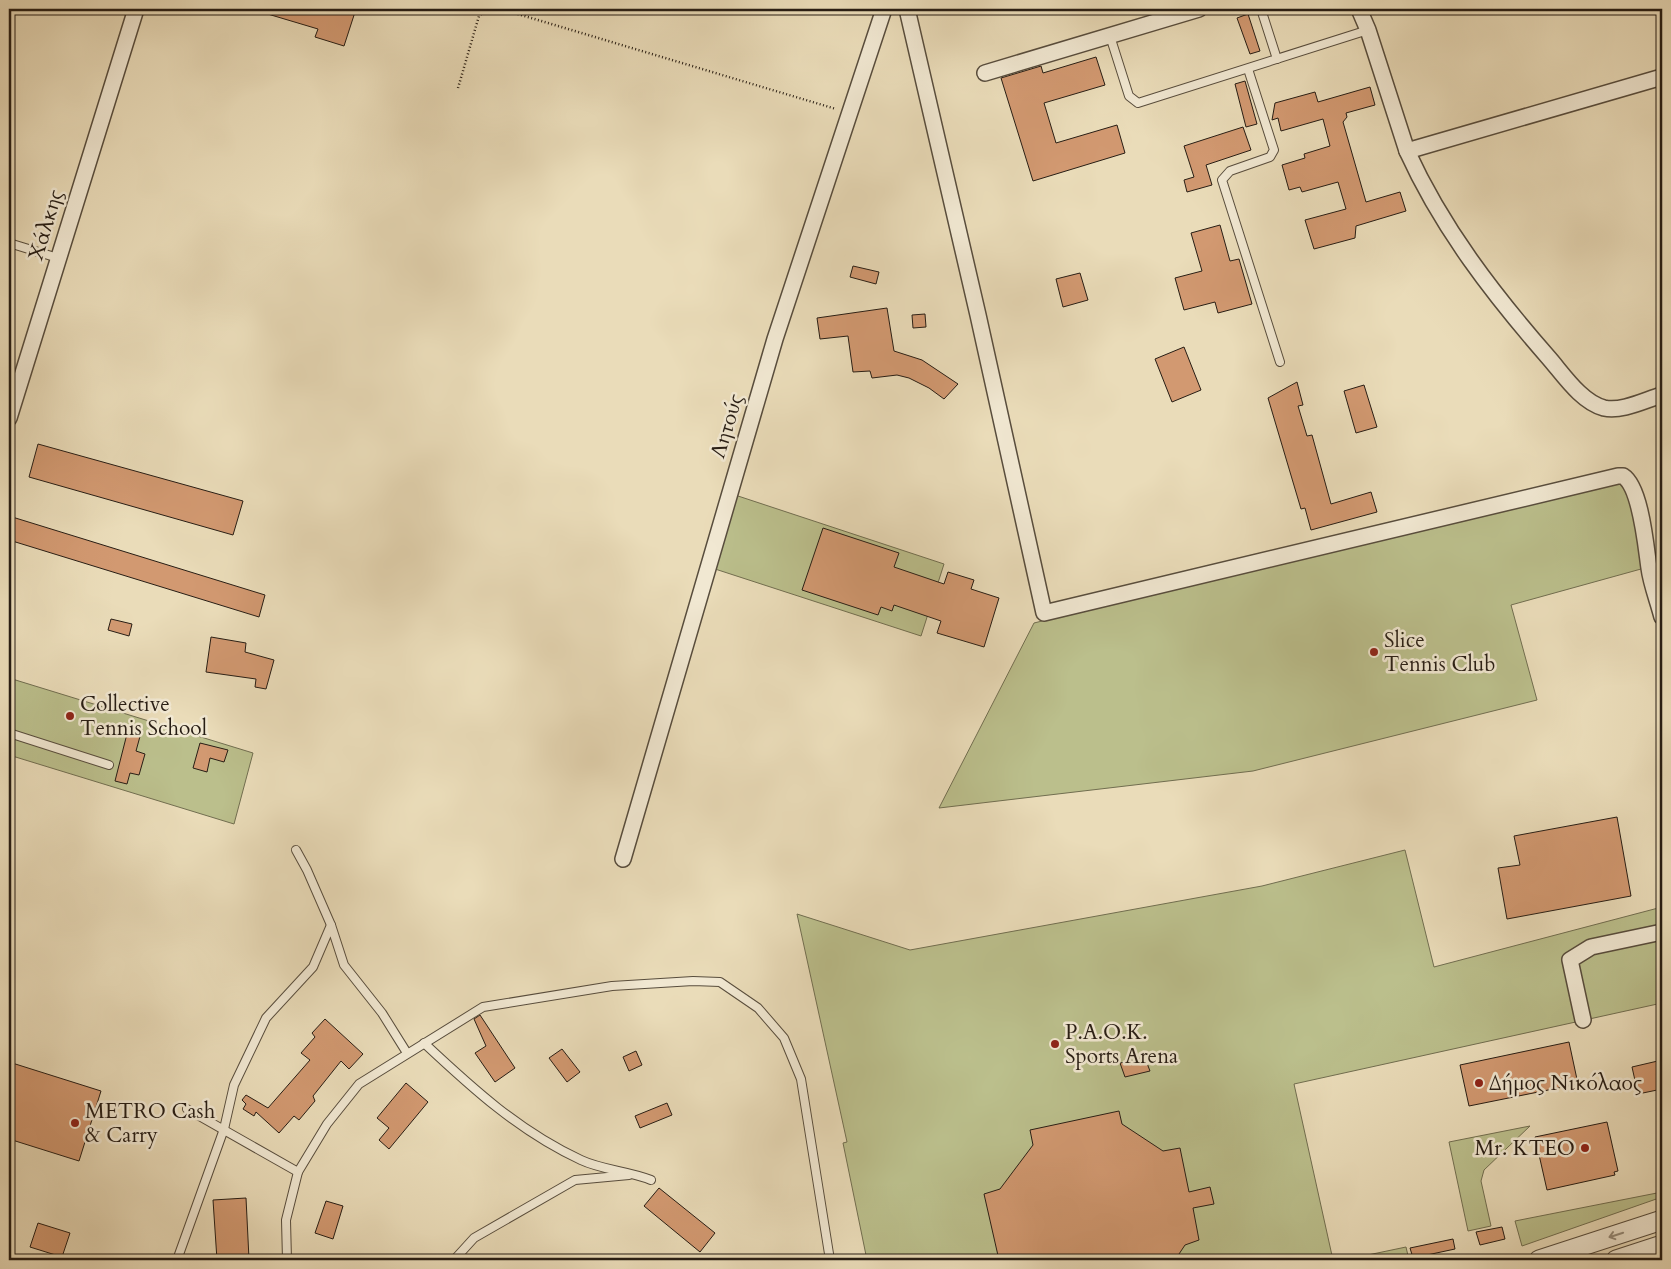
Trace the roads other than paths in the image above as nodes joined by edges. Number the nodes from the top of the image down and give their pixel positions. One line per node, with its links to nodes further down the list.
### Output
1 (136, 9): 15 (street, Χάλκης)
2 (884, 9): 24 (street, Λητούς)
3 (907, 9): 20 (street)
4 (1199, 9): 8 (street)
5 (1261, 9): 9 (lane)
6 (1359, 9): 7 (street)
7 (1368, 30): 9 (lane); 13 (street)
8 (1110, 36): 10 (lane); 11 (street)
9 (1278, 59): 10 (lane)
10 (1248, 68): 16 (lane)
11 (986, 73)
12 (1662, 77): 13 (street)
13 (1407, 151): 18 (street)
14 (9, 243): 15 (lane)
15 (58, 258): 17 (street, Χάλκης)
16 (1280, 362)
17 (14, 381): 19 (street, Χάλκης)
18 (1662, 394)
19 (9, 418)
20 (1662, 617)
21 (9, 733): 22 (lane)
22 (109, 766)
23 (296, 850): 25 (lane)
24 (623, 859)
25 (331, 925): 29 (lane); 31 (lane)
26 (1662, 932): 27 (street)
27 (1583, 1020)
28 (424, 1043): 29 (lane); 33 (lane); 40 (lane)
29 (406, 1053): 32 (lane)
30 (187, 1109): 31 (lane)
31 (224, 1129): 32 (lane); 37 (lane)
32 (298, 1172): 38 (lane)
33 (636, 1174): 34 (lane); 39 (lane)
34 (651, 1180)
35 (1662, 1220): 41 (street, one-way to 41)
36 (1662, 1246): 42 (street)
37 (177, 1260)
38 (287, 1260)
39 (454, 1260)
40 (830, 1260)
41 (1539, 1260)
42 (1616, 1260)

